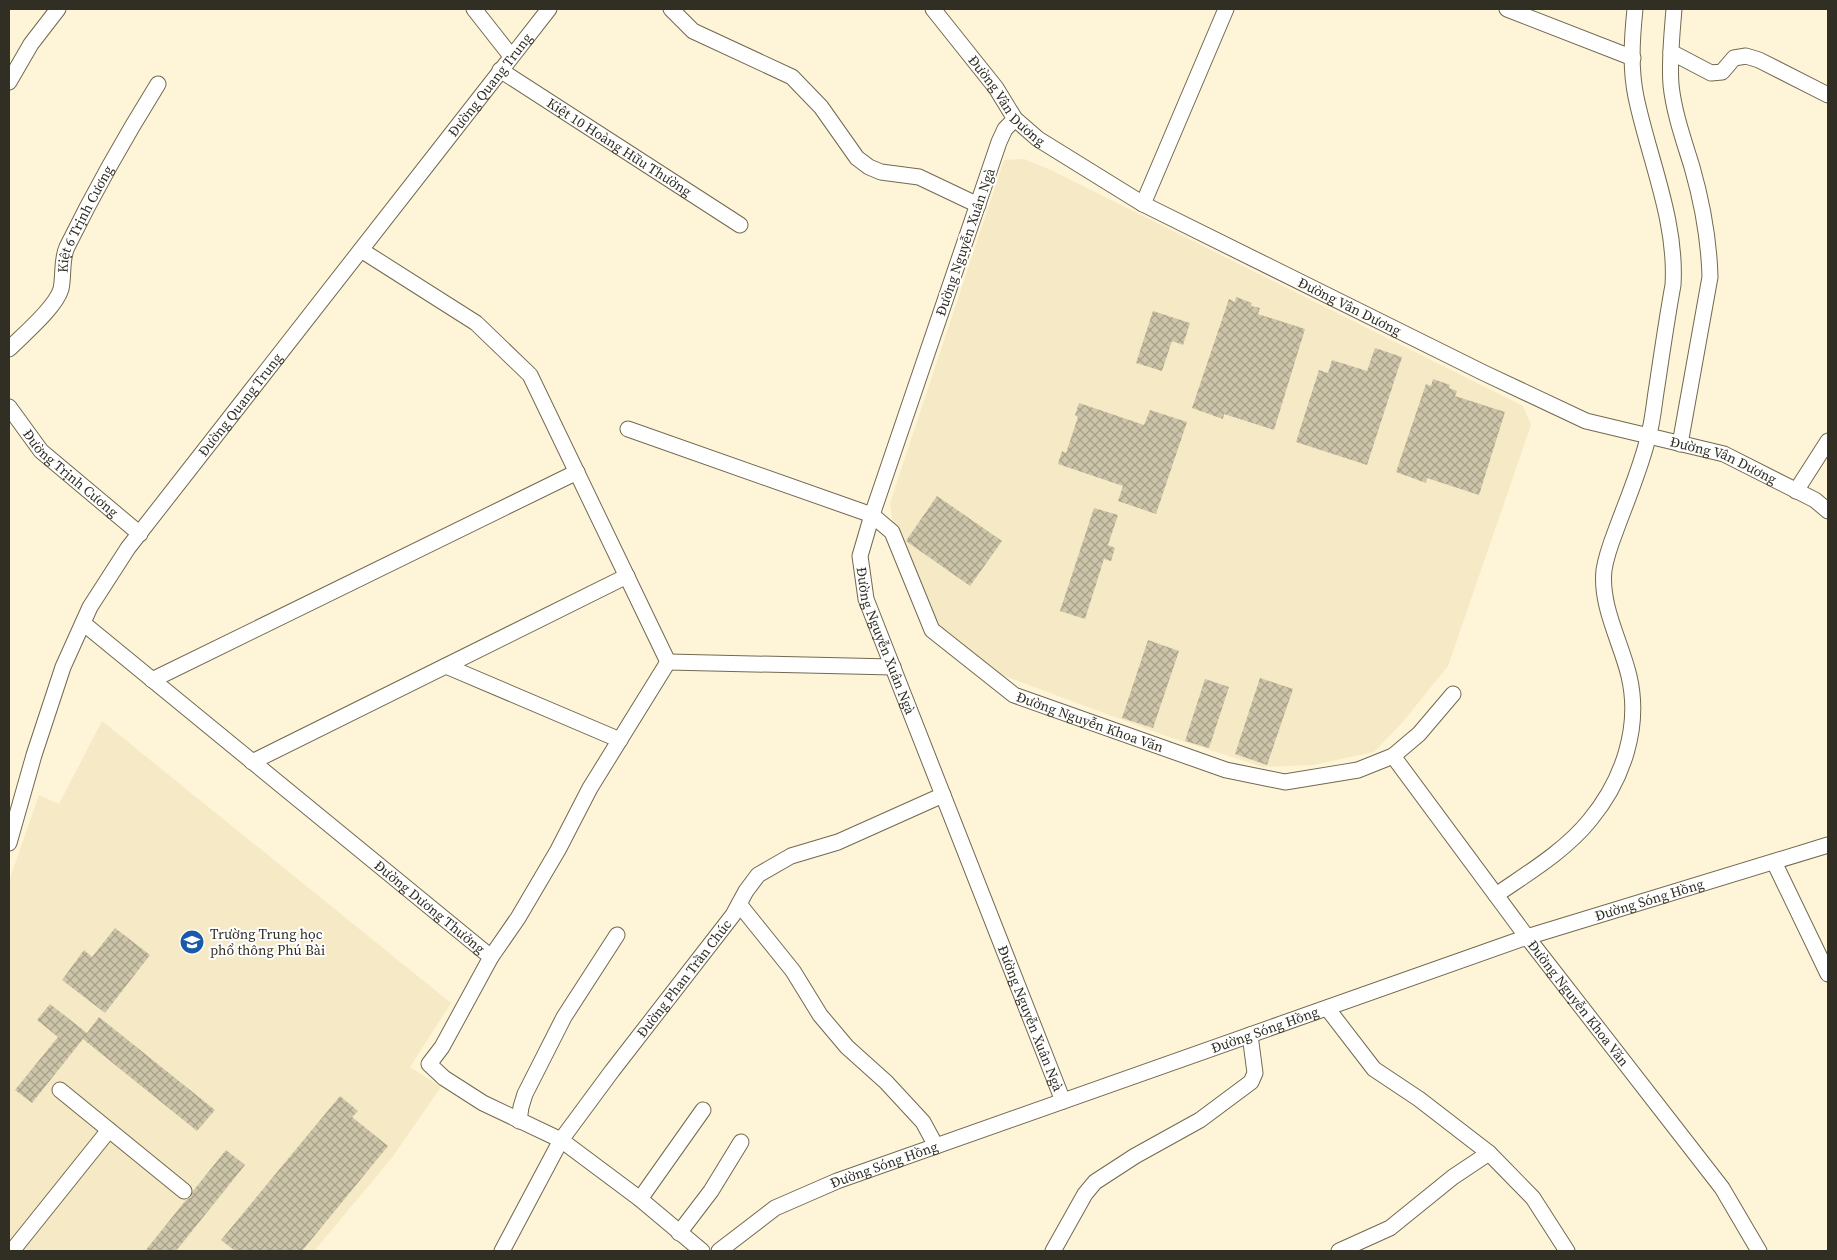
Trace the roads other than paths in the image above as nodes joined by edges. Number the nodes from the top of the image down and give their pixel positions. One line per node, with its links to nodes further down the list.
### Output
1 (58, 9): 14 (street)
2 (474, 9): 11 (street)
3 (549, 9): 11 (street, Đường Quang Trung)
4 (671, 9): 19 (street)
5 (933, 9): 17 (street, Đường Vân Dương)
6 (1226, 9): 18 (street)
7 (1507, 9): 12 (street)
8 (1635, 9): 12 (street)
9 (1674, 9): 10 (street)
10 (1671, 52): 16 (street); 27 (street)
11 (511, 56): 13 (street, Đường Quang Trung)
12 (1632, 58): 25 (street)
13 (500, 70): 20 (street, Kiệt 10 Hoàng Hữu Thường); 21 (street, Đường Quang Trung)
14 (9, 82)
15 (158, 84): 22 (street, Kiệt 6 Trịnh Cương)
16 (1828, 95)
17 (1015, 119): 18 (street, Đường Vân Dương); 19 (street, Đường Nguyễn Xuân Ngà)
18 (1143, 204): 25 (street, Đường Vân Dương)
19 (978, 205): 31 (street, Đường Nguyễn Xuân Ngà)
20 (740, 225)
21 (361, 250): 28 (street); 32 (street, Đường Quang Trung)
22 (9, 348)
23 (9, 407): 32 (street, Đường Trịnh Cương)
24 (628, 429): 31 (street, Đường Nguyễn Khoa Văn)
25 (1649, 436): 27 (street, Đường Vân Dương); 47 (street)
26 (1828, 441): 29 (street)
27 (1680, 444): 29 (street, Đường Vân Dương)
28 (576, 472): 33 (street); 38 (street)
29 (1796, 491): 30 (street, Đường Vân Dương)
30 (1828, 511)
31 (872, 516): 37 (street, Đường Nguyễn Xuân Ngà); 41 (street, Đường Nguyễn Khoa Văn)
32 (140, 534): 34 (street, Đường Quang Trung)
33 (627, 576): 35 (street); 36 (street)
34 (83, 623): 38 (street, Đường Dương Thưởng); 44 (street, Đường Quang Trung)
35 (668, 662): 37 (street); 40 (street)
36 (446, 666): 40 (street); 42 (street)
37 (893, 668): 43 (street, Đường Nguyễn Xuân Ngà)
38 (152, 680): 42 (street, Đường Dương Thưởng)
39 (1453, 694): 41 (street, Đường Nguyễn Khoa Văn)
40 (620, 740): 51 (street)
41 (1393, 756): 47 (street, Đường Nguyễn Khoa Văn)
42 (252, 762): 51 (street, Đường Dương Thưởng)
43 (943, 794): 48 (street, Đường Phan Trần Chúc); 56 (street, Đường Nguyễn Xuân Ngà)
44 (9, 843)
45 (1828, 845): 46 (street, Đường Sóng Hồng)
46 (1774, 862): 50 (street, Đường Sóng Hồng); 52 (street)
47 (1496, 895): 50 (street, Đường Nguyễn Khoa Văn)
48 (739, 904): 60 (street, Đường Phan Trần Chúc); 62 (street)
49 (617, 934): 58 (street)
50 (1527, 937): 53 (street, Đường Sóng Hồng); 74 (street, Đường Nguyễn Khoa Văn)
51 (491, 957): 58 (street, Đường Dương Thưởng)
52 (1828, 974)
53 (1326, 1008): 54 (street, Đường Sóng Hồng); 63 (street)
54 (1250, 1035): 56 (street, Đường Sóng Hồng); 71 (street)
55 (60, 1090): 59 (street)
56 (1063, 1101): 62 (street, Đường Sóng Hồng)
57 (703, 1110): 65 (street)
58 (519, 1121): 60 (street, Đường Dương Thưởng)
59 (109, 1130): 64 (street); 67 (street)
60 (560, 1140): 65 (street, Đường Dương Thưởng); 68 (street, Đường Phan Trần Chúc)
61 (741, 1142): 66 (street)
62 (936, 1146): 70 (street, Đường Sóng Hồng)
63 (1489, 1153): 72 (street); 73 (street)
64 (184, 1191)
65 (640, 1199): 66 (street, Đường Dương Thưởng)
66 (679, 1233): 69 (street, Đường Dương Thưởng)
67 (12, 1251)
68 (502, 1251)
69 (702, 1251)
70 (719, 1251)
71 (1053, 1251)
72 (1339, 1251)
73 (1567, 1251)
74 (1759, 1251)

